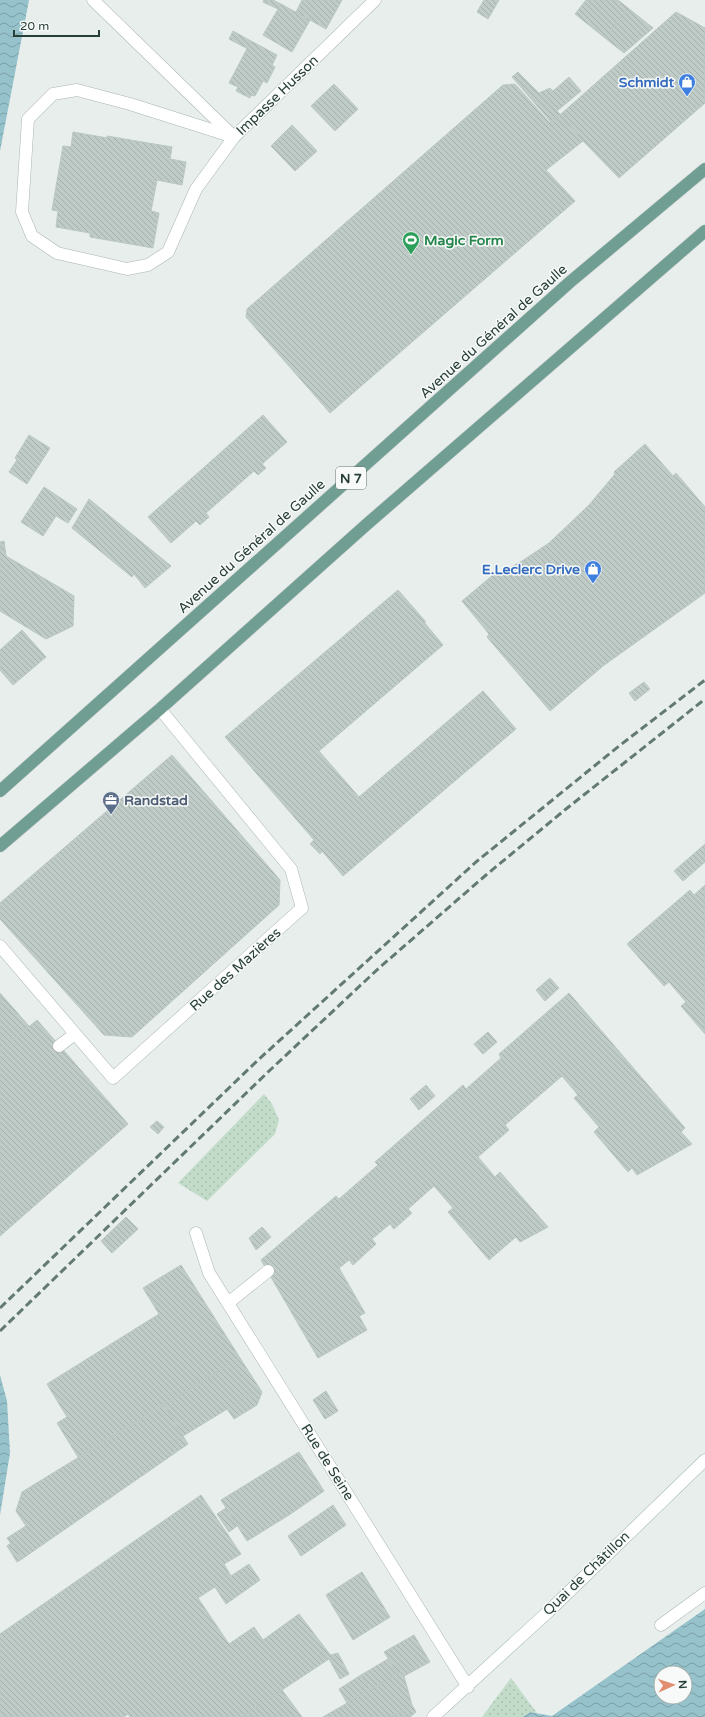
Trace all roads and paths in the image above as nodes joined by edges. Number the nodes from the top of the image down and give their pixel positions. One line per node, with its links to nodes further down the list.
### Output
1 (93, 0): 3 (street, Impasse Husson)
2 (375, 0): 3 (street, Impasse Husson)
3 (234, 138): 3 (street)
4 (705, 169): 7 (main road, Avenue du Général de Gaulle / N 7)
5 (705, 231): 6 (main road)
6 (160, 709): 8 (main road); 10 (street, Rue des Mazières)
7 (0, 791)
8 (0, 846)
9 (0, 946): 10 (street, Rue des Mazières)
10 (75, 1034): 11 (street)
11 (59, 1046)
12 (196, 1233): 14 (street, Rue de Seine)
13 (268, 1271): 14 (street)
14 (228, 1303): 18 (street, Rue de Seine)
15 (705, 1460): 18 (street, Quai de Châtillon)
16 (705, 1593): 17 (street)
17 (660, 1625)
18 (468, 1687): 19 (street, Quai de Châtillon)
19 (433, 1717)

